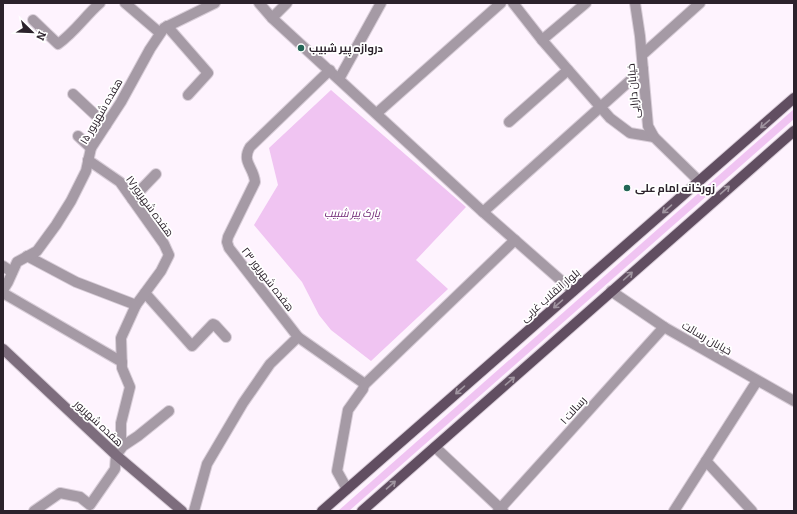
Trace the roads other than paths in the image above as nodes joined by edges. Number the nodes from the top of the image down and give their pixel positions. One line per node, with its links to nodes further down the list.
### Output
1 (100, 3): 13 (street)
2 (125, 3): 14 (street)
3 (215, 3): 14 (street)
4 (259, 3): 12 (street)
5 (287, 3): 12 (street)
6 (381, 3): 20 (street)
7 (501, 3): 25 (street)
8 (513, 3): 15 (street)
9 (586, 3): 15 (street)
10 (635, 3): 16 (street, خیابان دارایی)
11 (700, 3): 16 (street)
12 (272, 18): 18 (street)
13 (33, 20)
14 (164, 30): 22 (street); 27 (street, هفده شهریور ۱۵)
15 (542, 40): 19 (street)
16 (642, 56): 17 (street, خیابان دارایی)
17 (643, 69): 24 (street); 30 (street, خیابان دارایی)
18 (330, 70): 20 (street); 48 (street, هفده شهریور ۲۳)
19 (568, 70): 24 (street); 26 (street)
20 (340, 79): 25 (street)
21 (73, 94): 27 (street)
22 (188, 95)
23 (794, 98): 34 (main road, بلوار انقلاب غربی, one-way to 34)
24 (600, 107): 30 (street); 36 (street)
25 (377, 113): 36 (street)
26 (509, 122)
27 (106, 125): 31 (street, هفده شهریور ۱۵)
28 (794, 131): 43 (main road, one-way to 28)
29 (78, 136): 31 (street)
30 (654, 137): 34 (street, خیابان دارایی)
31 (92, 148): 32 (street, هفده شهریور ۱۵)
32 (88, 160): 35 (street, هفده شهریور۱۷); 38 (street, هفده شهریور ۱۵)
33 (156, 174): 35 (street)
34 (699, 182): 42 (main road, بلوار انقلاب غربی, one-way to 42)
35 (132, 200): 45 (street, هفده شهریور۱۷)
36 (483, 212): 37 (street)
37 (515, 240): 42 (street); 53 (street)
38 (27, 256): 40 (street, هفده شهریور ۱۵); 46 (street)
39 (3, 266): 40 (street)
40 (12, 272): 41 (street, هفده شهریور ۱۵)
41 (3, 290)
42 (573, 291): 59 (main road, بلوار انقلاب غربی, one-way to 59)
43 (611, 291): 47 (street, خیابان رسالت); 56 (main road, one-way to 43)
44 (3, 293): 51 (street)
45 (145, 293): 46 (street, هفده شهریور۱۷); 49 (street)
46 (136, 305): 51 (street, هفده شهریور۱۷)
47 (664, 327): 52 (street, خیابان رسالت); 61 (street, رسالت ۱)
48 (298, 337): 53 (street); 64 (street)
49 (226, 338)
50 (3, 349): 57 (main road, هفده شهریور)
51 (122, 362): 57 (street, هفده شهریور۱۷)
52 (757, 381): 54 (street, خیابان رسالت); 58 (street)
53 (364, 385): 59 (street)
54 (794, 401)
55 (169, 411): 57 (street)
56 (435, 447): 61 (street); 66 (main road, one-way to 56)
57 (116, 455): 60 (street, هفده شهریور۱۷); 63 (main road, هفده شهریور)
58 (706, 461): 67 (street); 68 (street)
59 (347, 489): 65 (main road, بلوار انقلاب غربی)
60 (89, 508): 62 (street)
61 (501, 510)
62 (34, 511)
63 (182, 511)
64 (194, 511)
65 (322, 511)
66 (362, 511)
67 (674, 511)
68 (752, 511)

